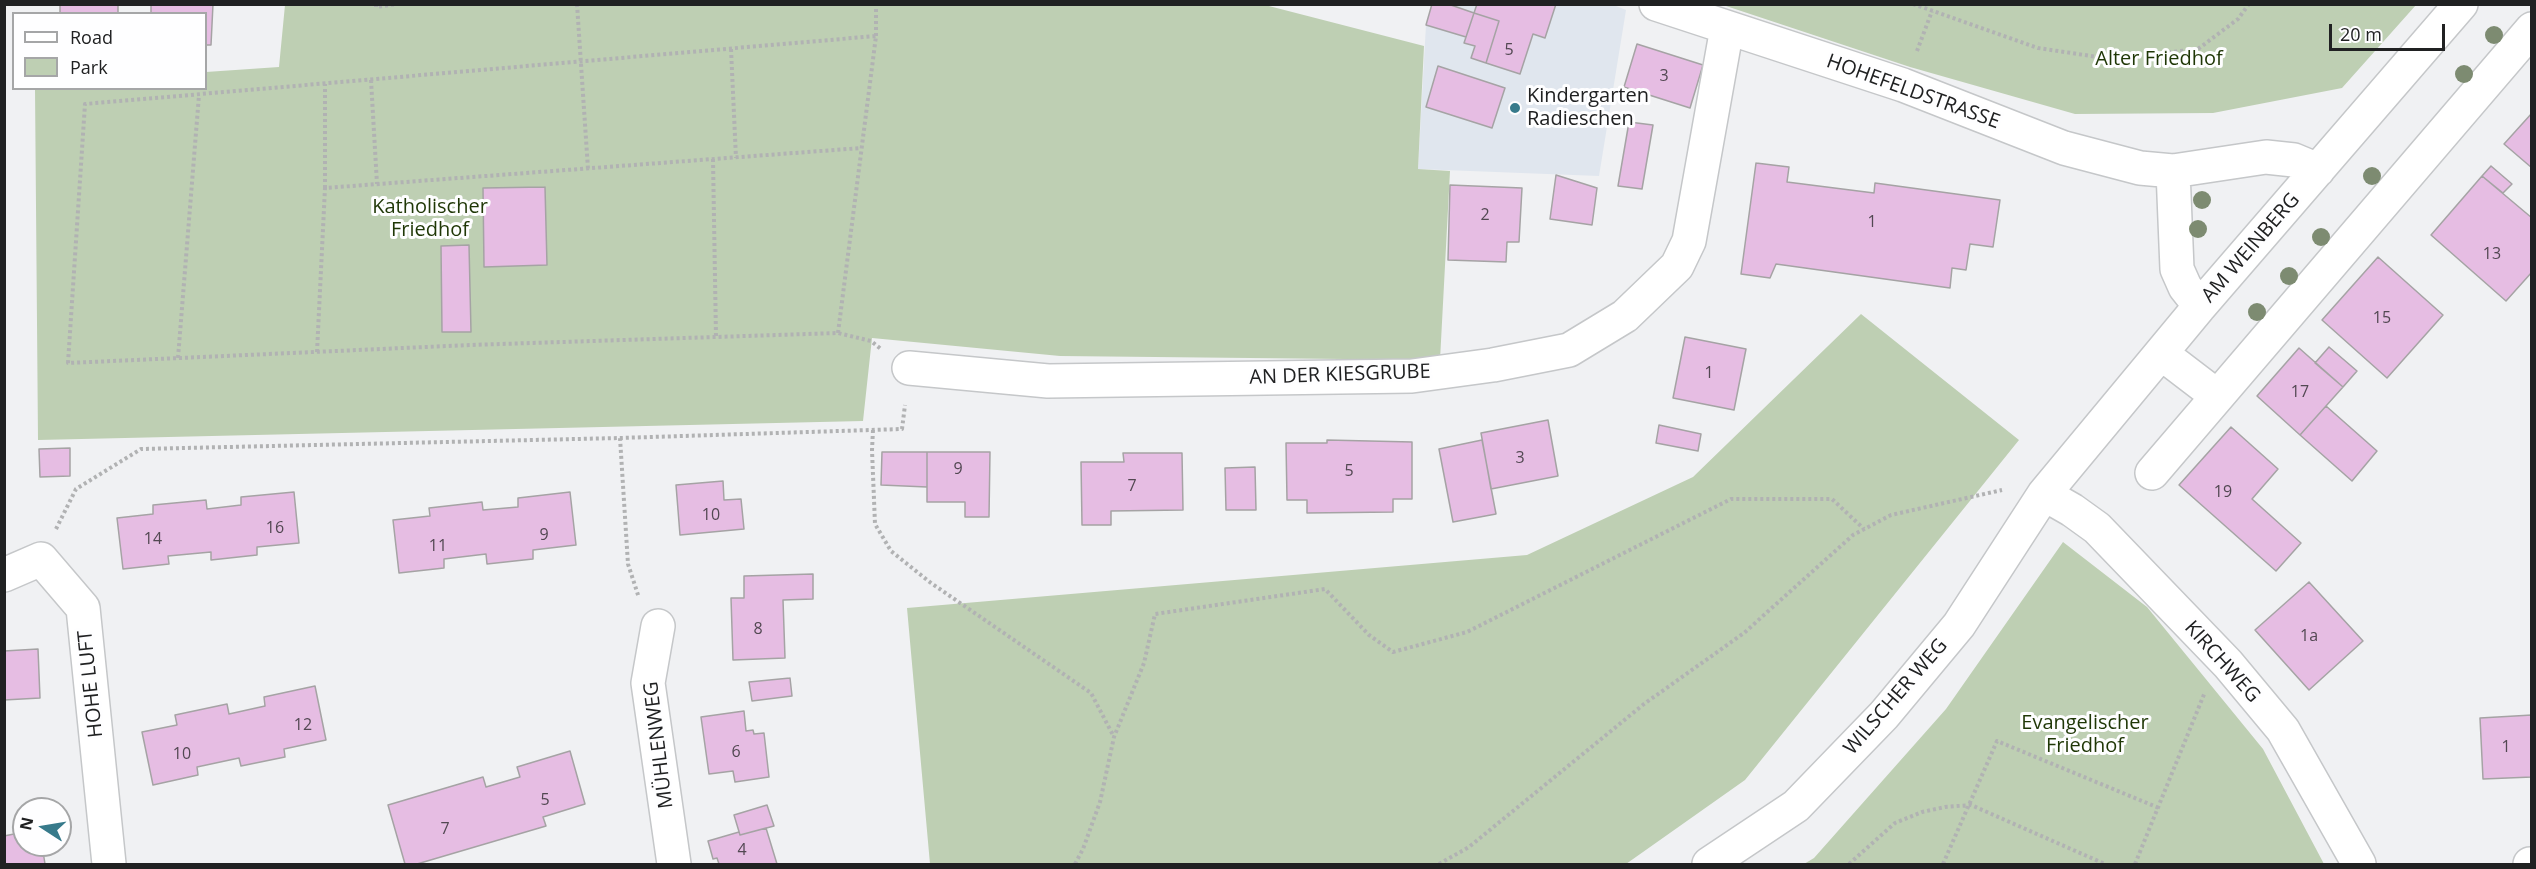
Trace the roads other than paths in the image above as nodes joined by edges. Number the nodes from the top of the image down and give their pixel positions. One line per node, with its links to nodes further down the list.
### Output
1 (1656, 4): 3 (street, HOHEFELDSTRASSE)
2 (2461, 4): 5 (street, AM WEINBERG)
3 (1728, 28): 6 (street, HOHEFELDSTRASSE); 9 (street, AN DER KIESGRUBE)
4 (2532, 29): 10 (street)
5 (2318, 170): 6 (street, HOHEFELDSTRASSE); 7 (street, AM WEINBERG)
6 (2173, 171): 7 (street)
7 (2200, 306): 8 (street, AM WEINBERG)
8 (2162, 354): 10 (street); 12 (street, AM WEINBERG)
9 (909, 368)
10 (2217, 396): 11 (street)
11 (2152, 473)
12 (2044, 494): 17 (street, WILSCHER WEG); 18 (street, KIRCHWEG)
13 (4, 575): 15 (street, HOHE LUFT)
14 (658, 626): 16 (street, MÜHLENWEG)
15 (109, 864)
16 (674, 864)
17 (1709, 864)
18 (2359, 864)

